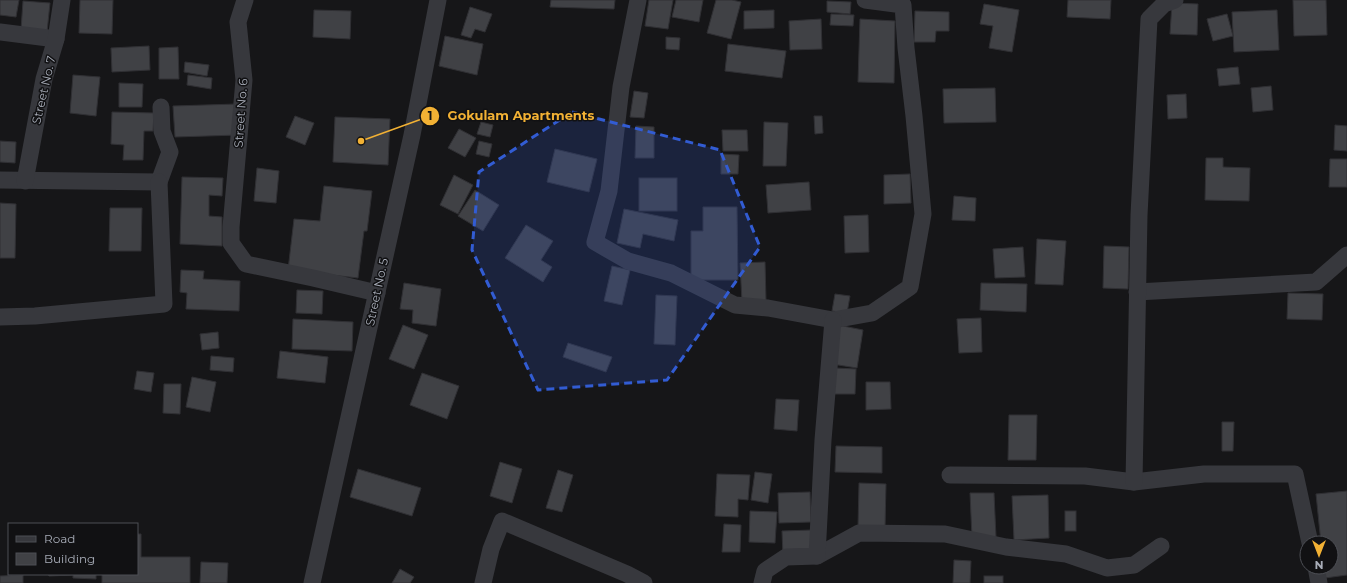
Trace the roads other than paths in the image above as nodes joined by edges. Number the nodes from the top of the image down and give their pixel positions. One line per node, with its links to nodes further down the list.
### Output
1 (62, 0): 9 (street, Street No. 7)
2 (245, 0): 16 (street, Street No. 6)
3 (438, 0): 16 (street, Street No. 5)
4 (638, 0): 18 (street)
5 (865, 0): 7 (street)
6 (1175, 0): 15 (street)
7 (903, 3): 18 (street)
8 (0, 32): 9 (street)
9 (56, 40): 12 (street, Street No. 7)
10 (162, 107): 13 (street)
11 (0, 180): 12 (street)
12 (25, 181): 13 (street)
13 (159, 182): 17 (street)
14 (1347, 255): 15 (street)
15 (1137, 292): 20 (street)
16 (377, 293): 24 (street, Street No. 5)
17 (0, 317)
18 (833, 320): 23 (street)
19 (950, 475): 20 (street)
20 (1134, 482): 21 (street)
21 (1308, 535)
22 (1161, 546): 23 (street)
23 (817, 556): 27 (street)
24 (312, 583)
25 (483, 583): 26 (street)
26 (644, 583)
27 (762, 583)

